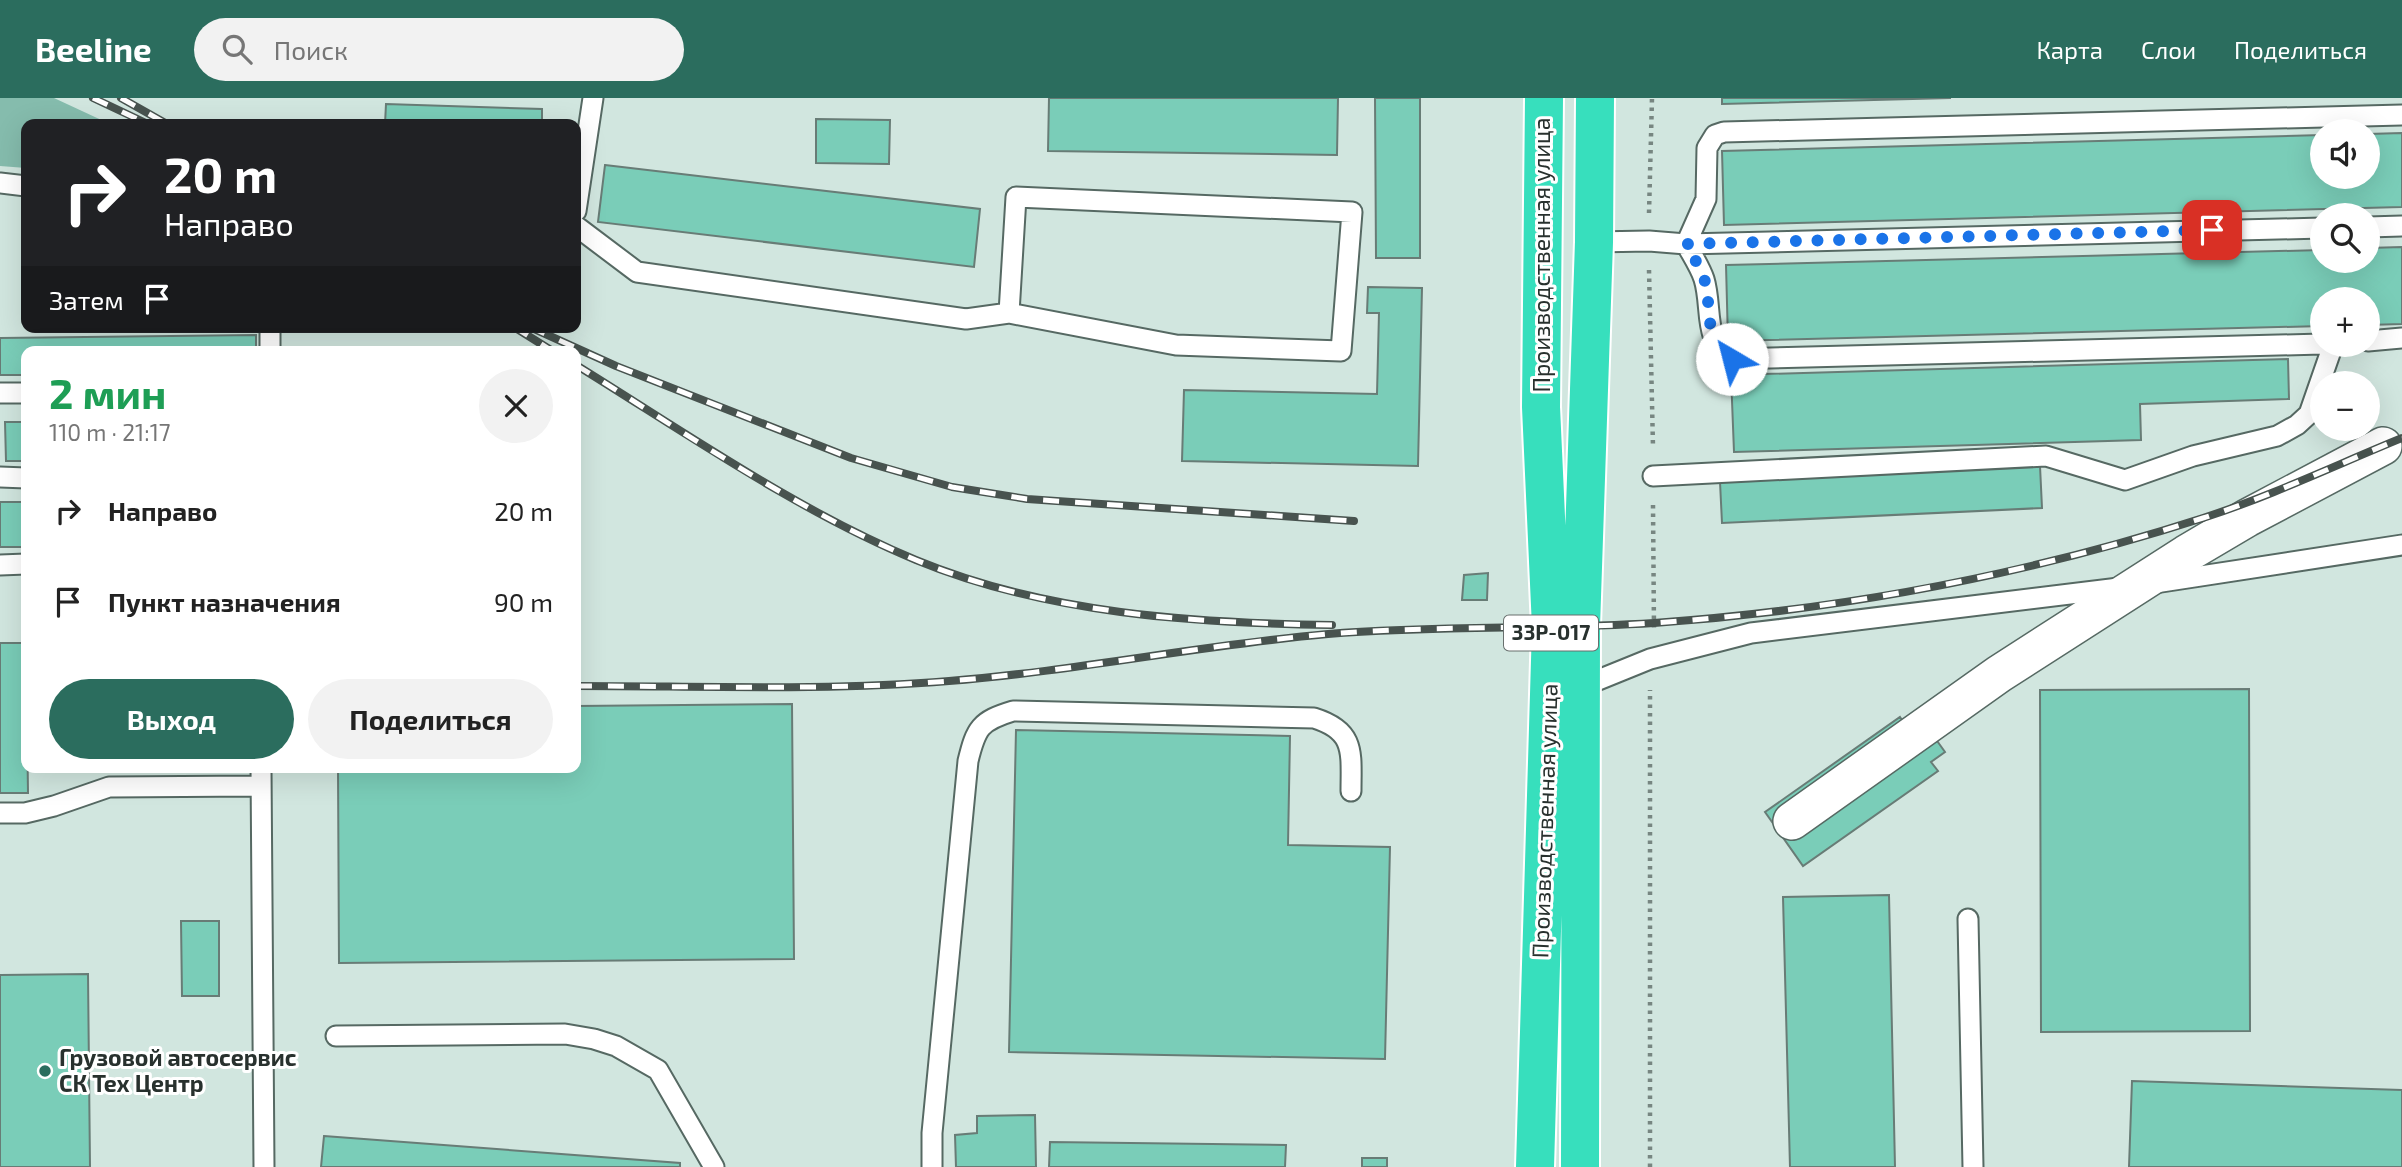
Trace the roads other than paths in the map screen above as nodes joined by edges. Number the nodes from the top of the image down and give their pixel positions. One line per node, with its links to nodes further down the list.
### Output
1 (593, 98): 5 (lane)
2 (1544, 98): 39 (highway, Производственная улица / 33Р-017)
3 (1595, 98): 12 (highway, Производственная улица / 33Р-017)
4 (2402, 115): 13 (lane)
5 (581, 178)
6 (0, 183): 7 (lane)
7 (21, 185)
8 (2402, 226): 9 (lane)
9 (2380, 227)
10 (2310, 228): 13 (lane)
11 (581, 230): 14 (lane)
12 (1594, 242): 13 (lane); 29 (highway, Производственная улица / 33Р-017)
13 (1686, 244): 17 (lane)
14 (1009, 313): 14 (lane)
15 (2402, 338): 16 (lane)
16 (2380, 340)
17 (2310, 344)
18 (2329, 357): 22 (lane)
19 (0, 393): 20 (lane)
20 (21, 393)
21 (2383, 446): 28 (street)
22 (1653, 476)
23 (0, 477): 24 (lane)
24 (21, 478)
25 (2402, 545): 28 (lane)
26 (21, 564): 27 (lane)
27 (0, 565)
28 (2137, 586): 29 (lane); 33 (street)
29 (1581, 687): 40 (highway, Производственная улица / 33Р-017)
30 (261, 777): 32 (lane); 36 (lane)
31 (1351, 791): 38 (lane)
32 (0, 813)
33 (1792, 821)
34 (1968, 919): 41 (lane)
35 (336, 1036): 37 (lane)
36 (264, 1167)
37 (714, 1167)
38 (932, 1167)
39 (1535, 1167)
40 (1580, 1167)
41 (1973, 1167)

